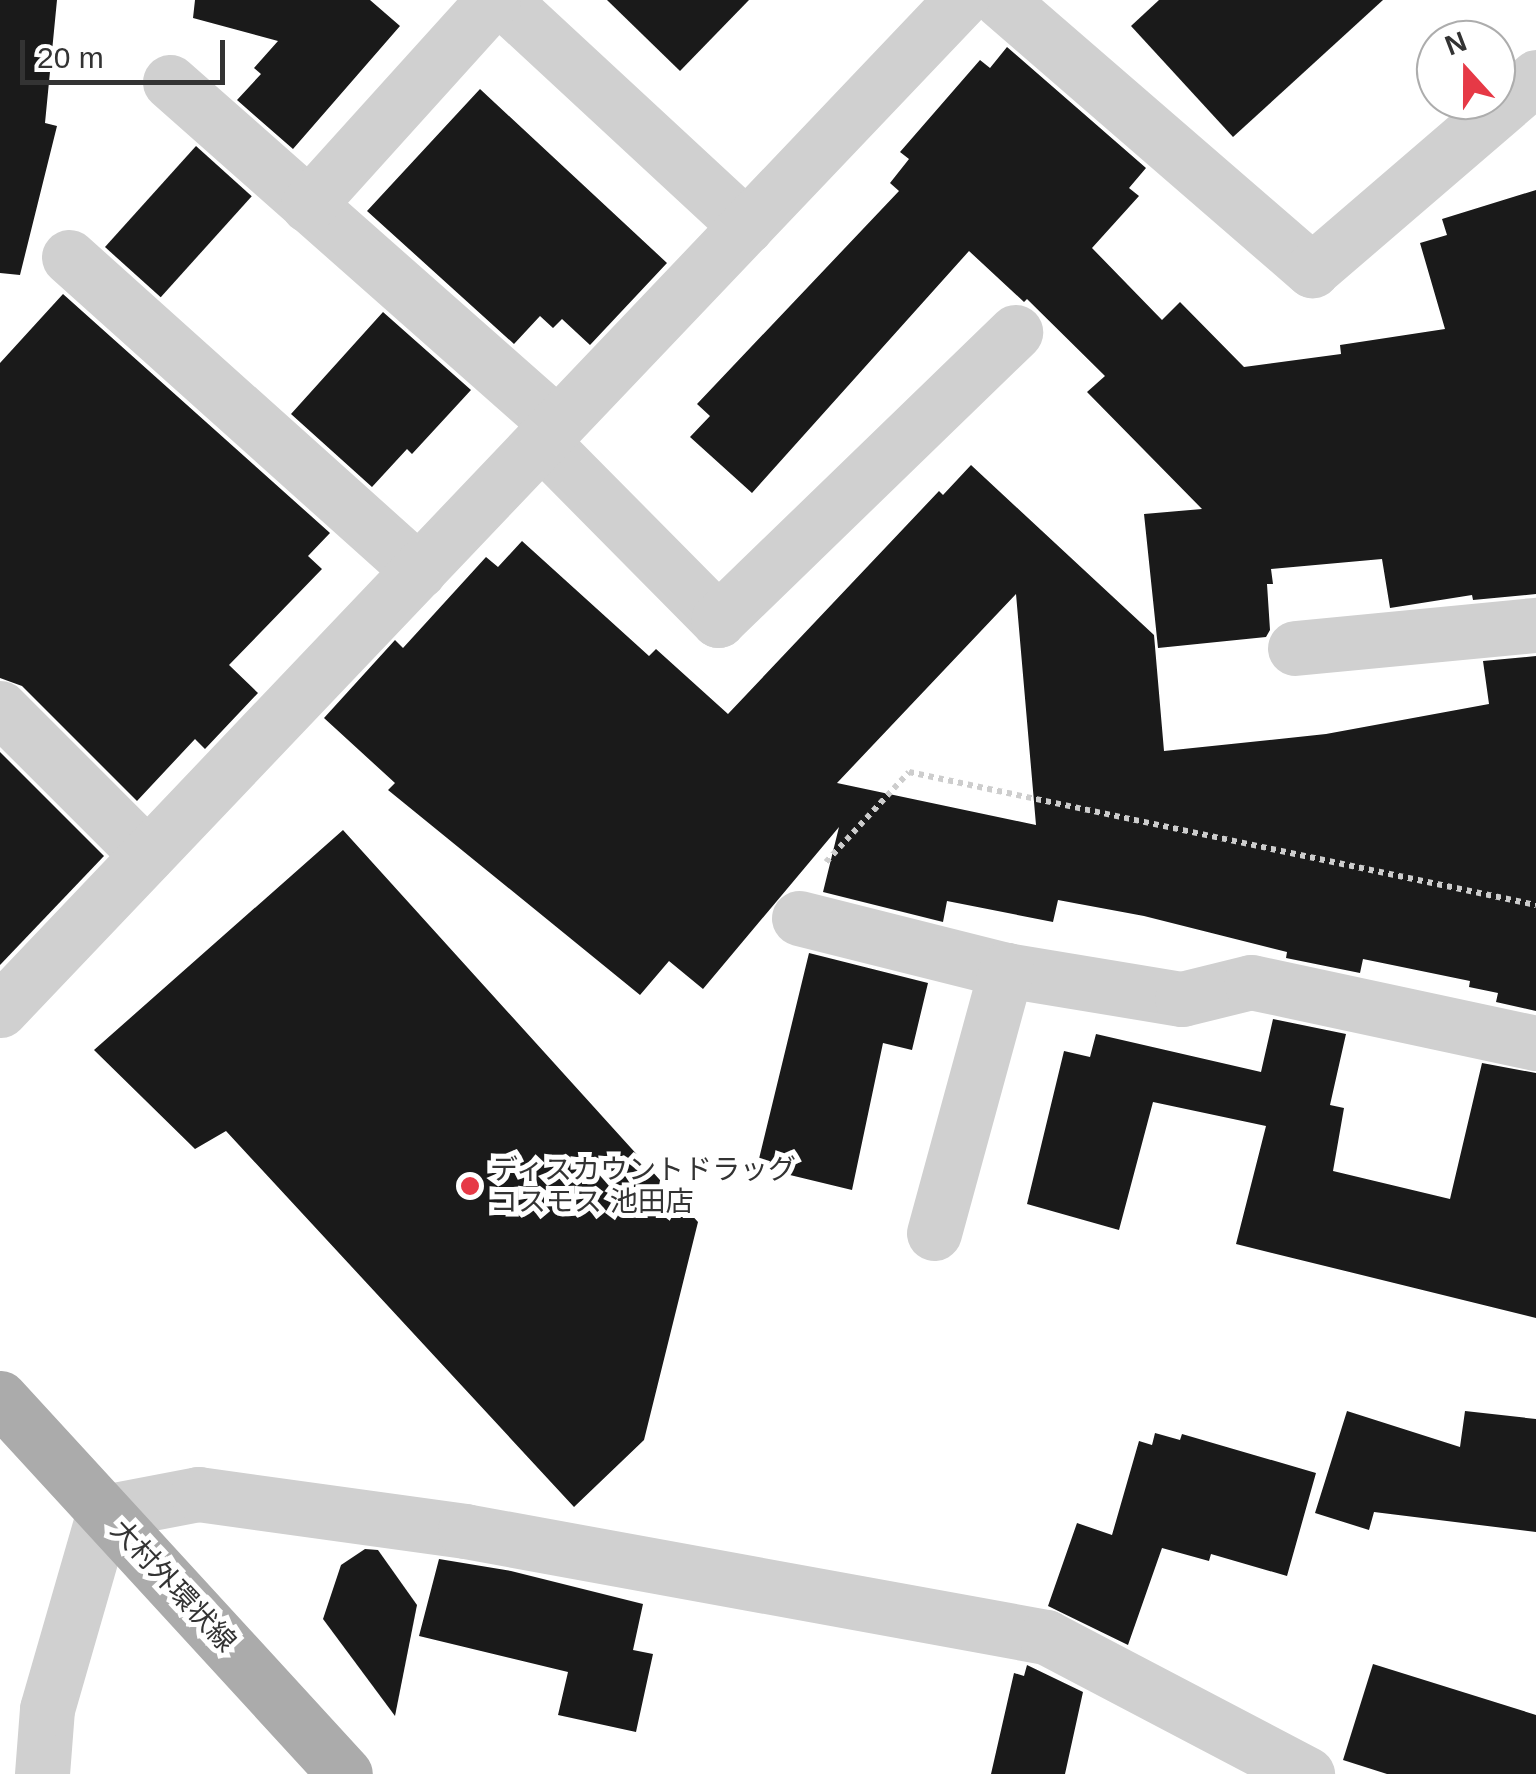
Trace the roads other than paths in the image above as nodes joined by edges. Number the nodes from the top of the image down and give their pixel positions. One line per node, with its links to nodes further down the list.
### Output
1 (493, 0): 7 (street)
2 (502, 0): 8 (street)
3 (961, 0): 8 (street)
4 (1000, 0): 5 (street)
5 (1536, 77)
6 (170, 82): 7 (street)
7 (308, 205): 11 (street)
8 (746, 226): 11 (street)
9 (69, 257): 12 (street)
10 (1015, 332): 11 (street)
11 (549, 433): 12 (street)
12 (419, 572): 16 (street)
13 (1536, 624): 14 (street)
14 (1295, 648)
15 (0, 708): 16 (street)
16 (147, 855): 19 (street)
17 (799, 918): 18 (street)
18 (1006, 970): 20 (street); 21 (street)
19 (0, 1010)
20 (1536, 1044)
21 (934, 1233)
22 (0, 1398): 23 (main road, 大村外環状線)
23 (104, 1512): 24 (street); 25 (main road, 大村外環状線); 26 (street)
24 (42, 1774)
25 (346, 1774)
26 (1307, 1774)

